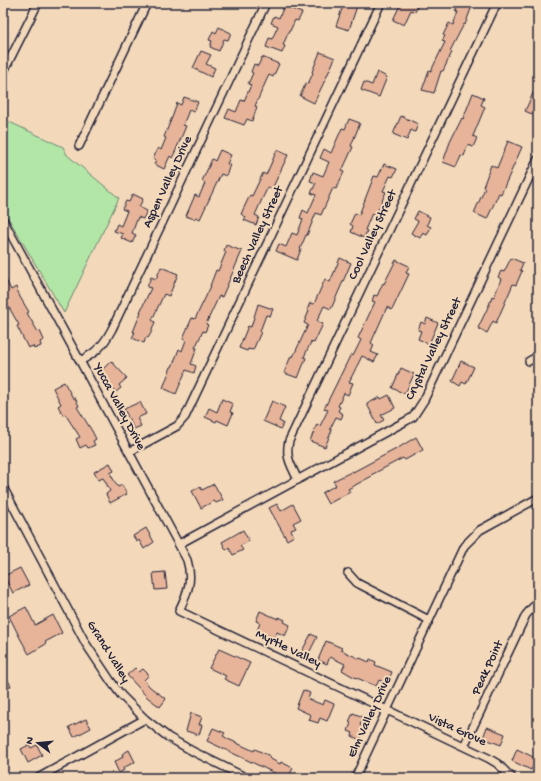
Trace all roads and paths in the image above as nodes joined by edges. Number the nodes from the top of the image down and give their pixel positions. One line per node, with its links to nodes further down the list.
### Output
1 (38, 3): 6 (street)
2 (147, 3): 7 (street)
3 (266, 3): 11 (street, Aspen Valley Drive)
4 (382, 3): 13 (street, Beech Valley Street)
5 (497, 3): 14 (street, Cool Valley Street)
6 (3, 73)
7 (79, 146)
8 (538, 159): 14 (street, Crystal Valley Street)
9 (3, 220): 11 (street, Yucca Valley Drive)
10 (538, 356): 12 (street)
11 (80, 361): 13 (street, Yucca Valley Drive)
12 (528, 361)
13 (129, 452): 18 (street, Yucca Valley Drive)
14 (298, 480): 18 (street, Crystal Valley Street)
15 (3, 487): 17 (street, Grand Valley)
16 (538, 498): 22 (street, Elm Valley Drive)
17 (6, 500): 24 (street, Grand Valley)
18 (178, 544): 21 (street, Yucca Valley Drive)
19 (348, 573): 22 (street)
20 (538, 602): 25 (street, Peak Point)
21 (180, 611): 23 (street, Myrtle Valley)
22 (429, 620): 23 (street, Elm Valley Drive)
23 (386, 710): 25 (street, Vista Grove); 28 (street, Elm Valley Drive)
24 (145, 719): 26 (street); 27 (street, Grand Valley)
25 (464, 746): 29 (street, Vista Grove)
26 (38, 778)
27 (247, 778)
28 (354, 778)
29 (512, 778)

